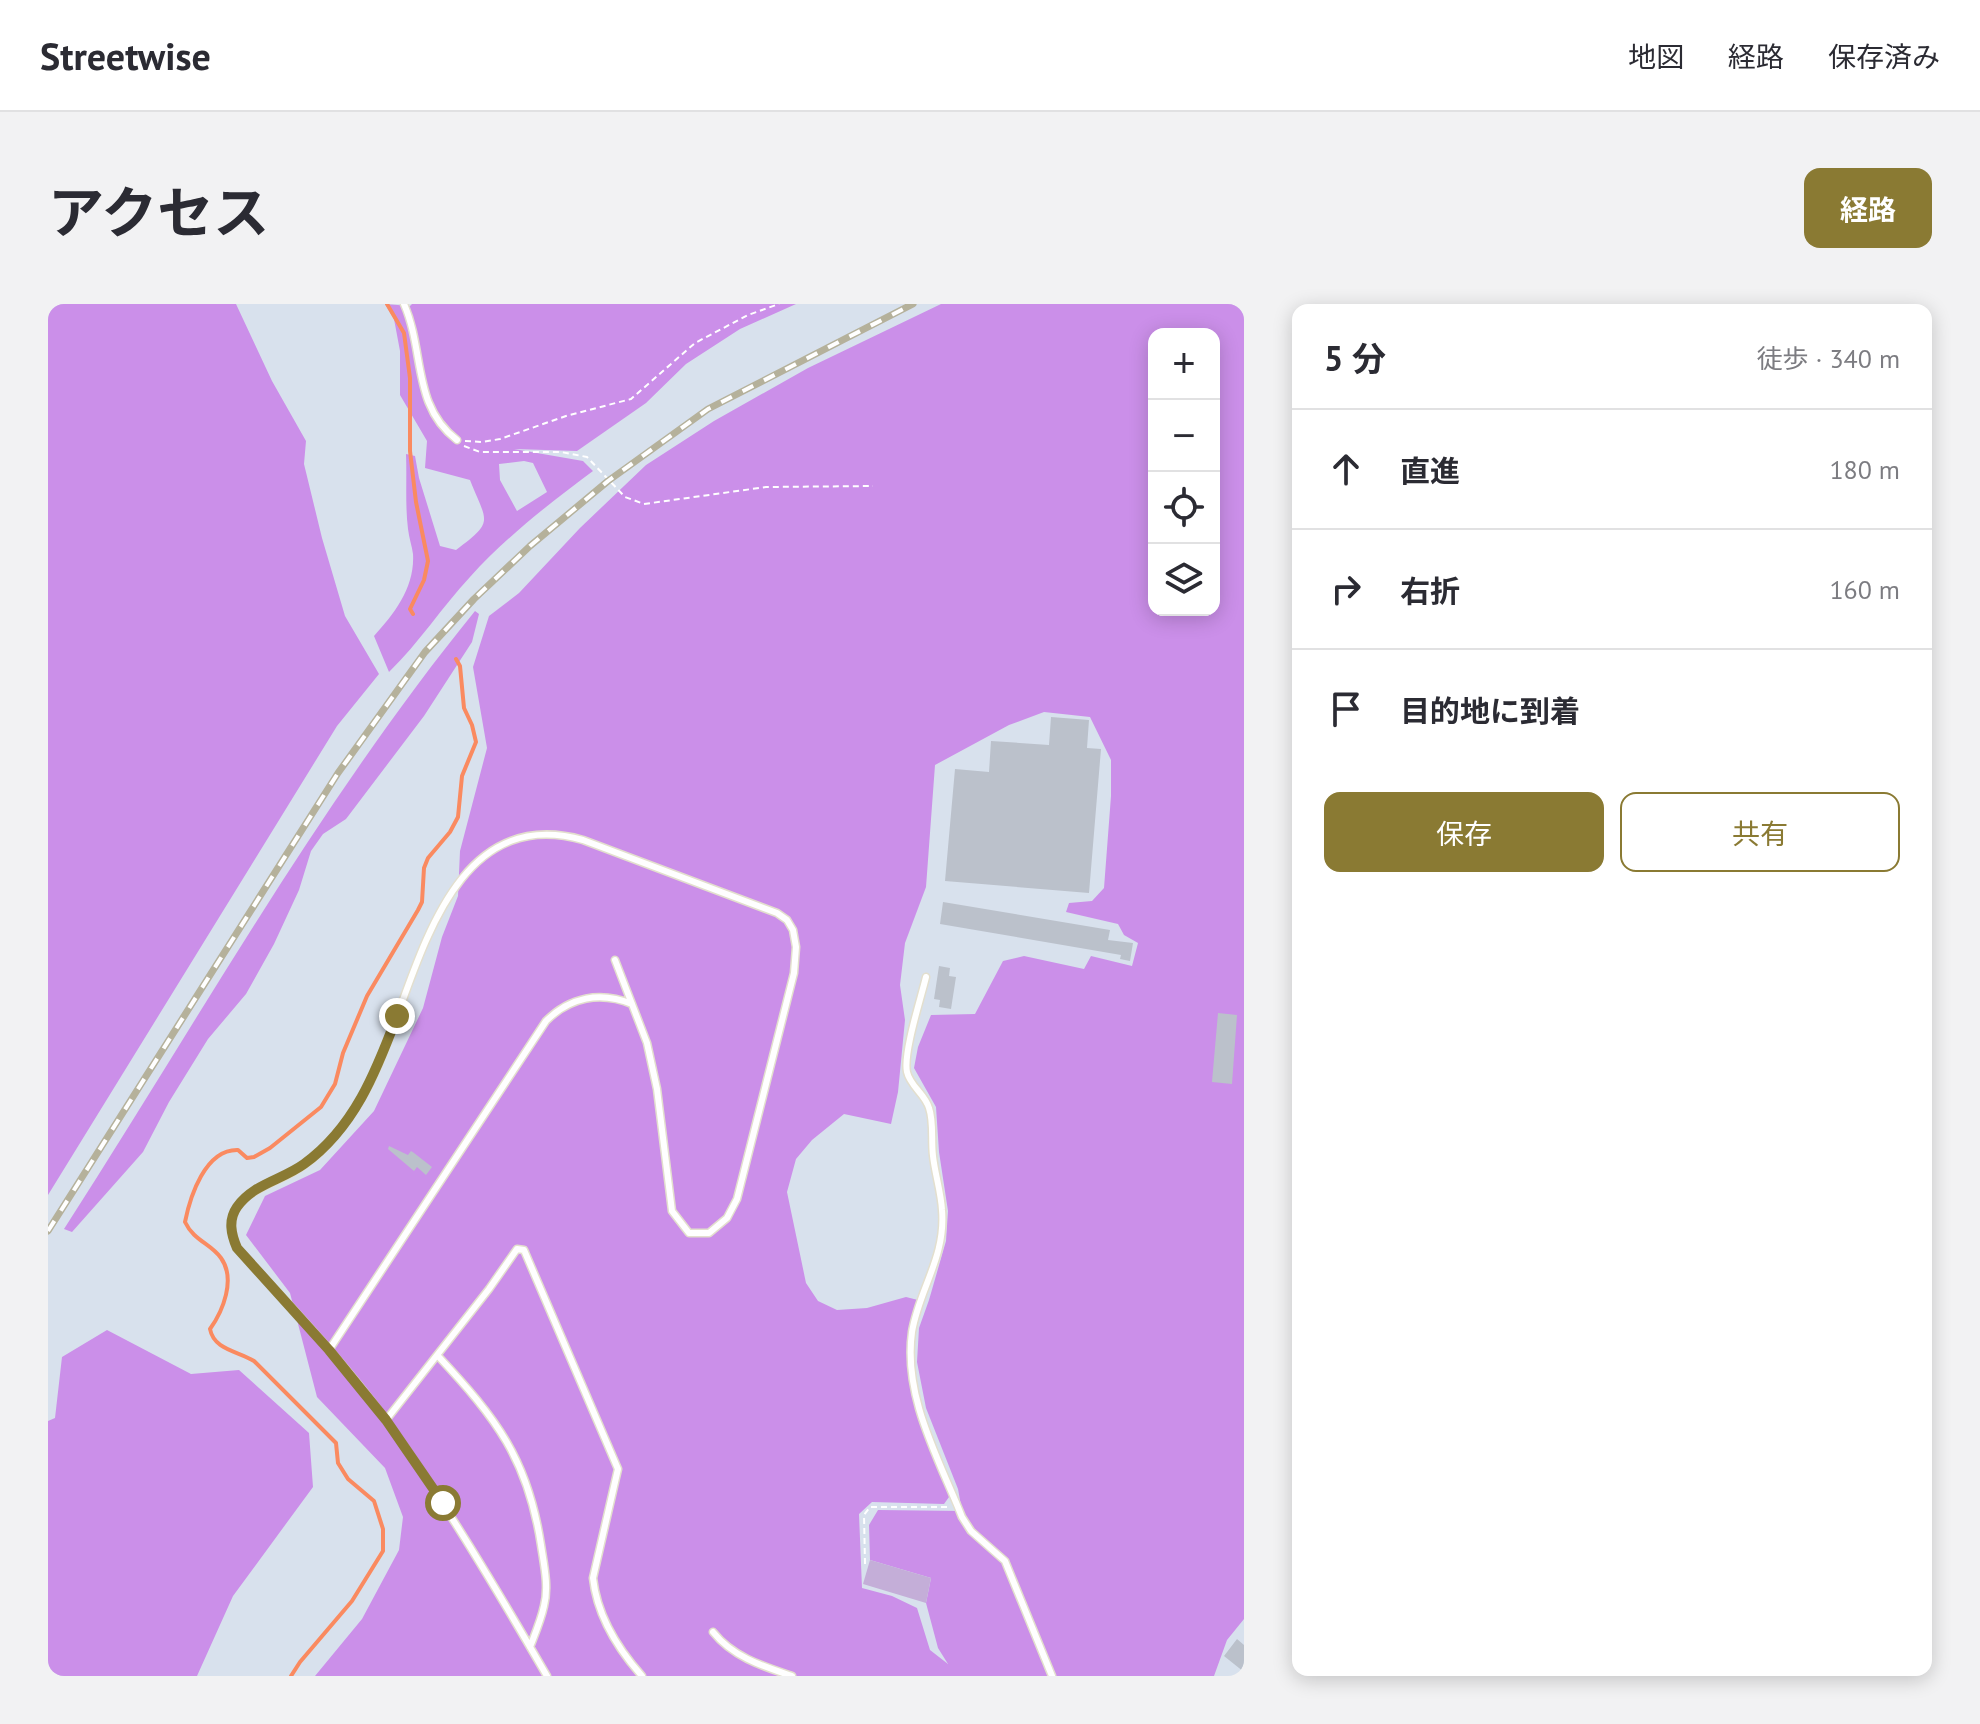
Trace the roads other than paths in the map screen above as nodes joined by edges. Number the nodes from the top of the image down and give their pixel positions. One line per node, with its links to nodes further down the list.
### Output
1 (404, 304): 2 (lane)
2 (457, 440)
3 (615, 960): 5 (lane)
4 (926, 977): 14 (lane)
5 (632, 1004): 6 (lane); 6 (lane)
6 (329, 1350): 8 (lane)
7 (438, 1356): 8 (lane); 10 (lane); 12 (lane)
8 (386, 1420): 10 (lane)
9 (713, 1632): 13 (lane)
10 (530, 1647): 11 (lane)
11 (547, 1676)
12 (642, 1676)
13 (792, 1676)
14 (1052, 1676)

